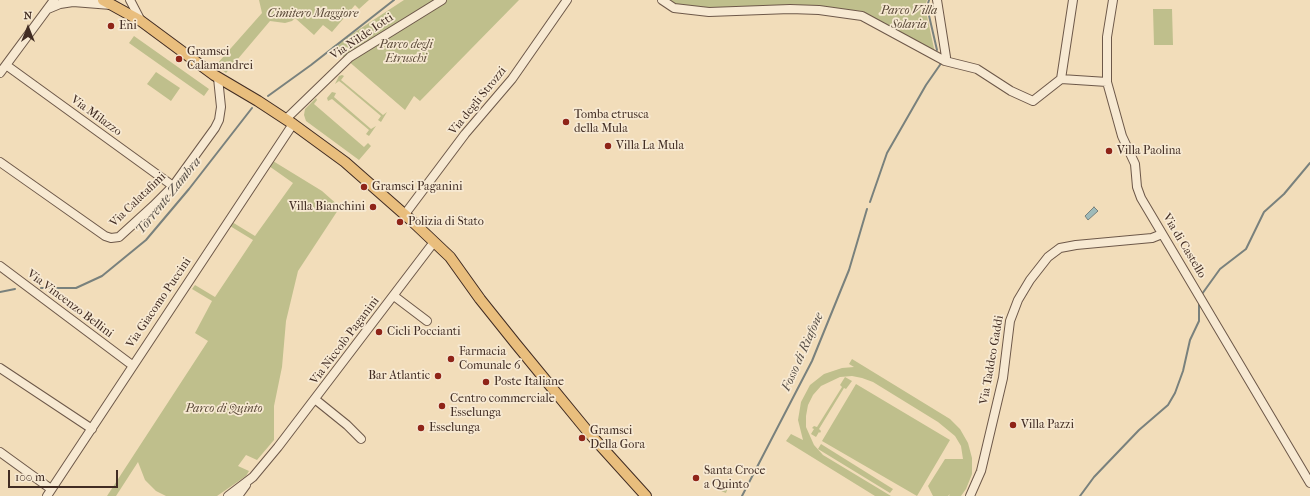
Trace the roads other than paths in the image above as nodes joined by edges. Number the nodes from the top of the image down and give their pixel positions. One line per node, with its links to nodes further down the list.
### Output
1 (56, 0): 11 (street)
2 (103, 0): 10 (main road)
3 (130, 0): 12 (street)
4 (442, 0): 19 (street, Via Nilde Iotti)
5 (567, 0): 22 (street, Via degli Strozzi)
6 (662, 0): 13 (street)
7 (937, 0): 13 (street)
8 (1073, 0): 17 (street)
9 (1114, 2): 18 (street, Via di Castello)
10 (118, 3): 11 (street); 12 (main road)
11 (47, 10): 14 (street)
12 (141, 21): 16 (main road)
13 (945, 61): 17 (street)
14 (6, 65): 15 (street); 21 (street, Via Milazzo)
15 (0, 73)
16 (218, 78): 19 (main road); 21 (street, Via Calatafimi)
17 (1061, 79): 18 (street)
18 (1107, 82): 23 (street, Via di Castello)
19 (289, 121): 22 (main road); 28 (street, Via Giacomo Puccini)
20 (0, 162): 21 (street, Via Calatafimi)
21 (173, 186)
22 (405, 214): 24 (main road)
23 (1162, 234): 35 (street, Via di Castello); 40 (street, Via Taddeo Gaddi)
24 (434, 242): 26 (street, Via Niccolò Paganini); 39 (main road)
25 (0, 266): 28 (street, Via Vincenzo Bellini)
26 (394, 296): 27 (street, Via Niccolò Paganini); 30 (street, Via Niccolò Paganini)
27 (427, 321)
28 (132, 365): 31 (street, Via Giacomo Puccini)
29 (0, 368): 31 (street)
30 (316, 400): 32 (street, Via Niccolò Paganini); 34 (street, Via Niccolò Paganini)
31 (92, 430): 36 (street, Via Giacomo Puccini)
32 (361, 439)
33 (0, 452): 36 (street)
34 (253, 477): 37 (street, Via Niccolò Paganini); 38 (street)
35 (1310, 483)
36 (49, 493)
37 (228, 496)
38 (238, 496)
39 (646, 496)
40 (970, 496)

